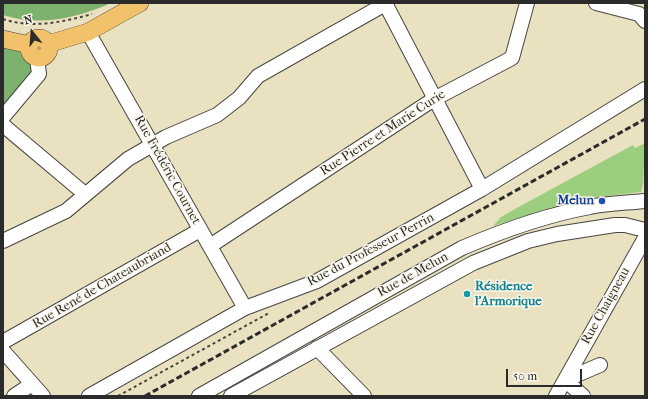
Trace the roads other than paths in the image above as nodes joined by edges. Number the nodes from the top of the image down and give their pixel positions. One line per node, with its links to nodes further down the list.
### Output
1 (140, 3): 6 (main road)
2 (386, 3): 10 (street); 13 (street)
3 (527, 3): 10 (street, Rue Pierre et Marie Curie)
4 (597, 3): 5 (street)
5 (645, 21)
6 (88, 32): 8 (main road); 13 (street, Rue Frédéric Cournet)
7 (3, 39): 8 (main road)
8 (33, 52): 11 (street)
9 (645, 89): 14 (street, Rue du Professeur Perrin)
10 (434, 99): 14 (street); 21 (street, Rue Pierre et Marie Curie)
11 (3, 117)
12 (3, 125): 15 (street)
13 (152, 145): 15 (street); 17 (street, Rue Frédéric Cournet)
14 (482, 189): 22 (street, Rue du Professeur Perrin)
15 (85, 194): 20 (street)
16 (645, 201): 32 (street, Rue de Melun)
17 (200, 230): 21 (street, Rue Frédéric Cournet); 23 (street, Rue René de Chateaubriand)
18 (645, 230): 24 (street, Rue de Melun)
19 (645, 238): 27 (street, Rue Chaigneau)
20 (3, 241)
21 (210, 246): 22 (street, Rue Frédéric Cournet)
22 (245, 308): 31 (street, Rue du Professeur Perrin)
23 (3, 342)
24 (318, 348): 33 (street, Rue de Melun); 34 (street)
25 (3, 351): 28 (street)
26 (600, 365): 27 (street)
27 (565, 380): 35 (street, Rue Chaigneau); 36 (street)
28 (32, 384): 29 (street); 30 (street)
29 (14, 396)
30 (43, 396)
31 (89, 396)
32 (199, 396)
33 (231, 396)
34 (364, 396)
35 (556, 396)
36 (583, 396)

